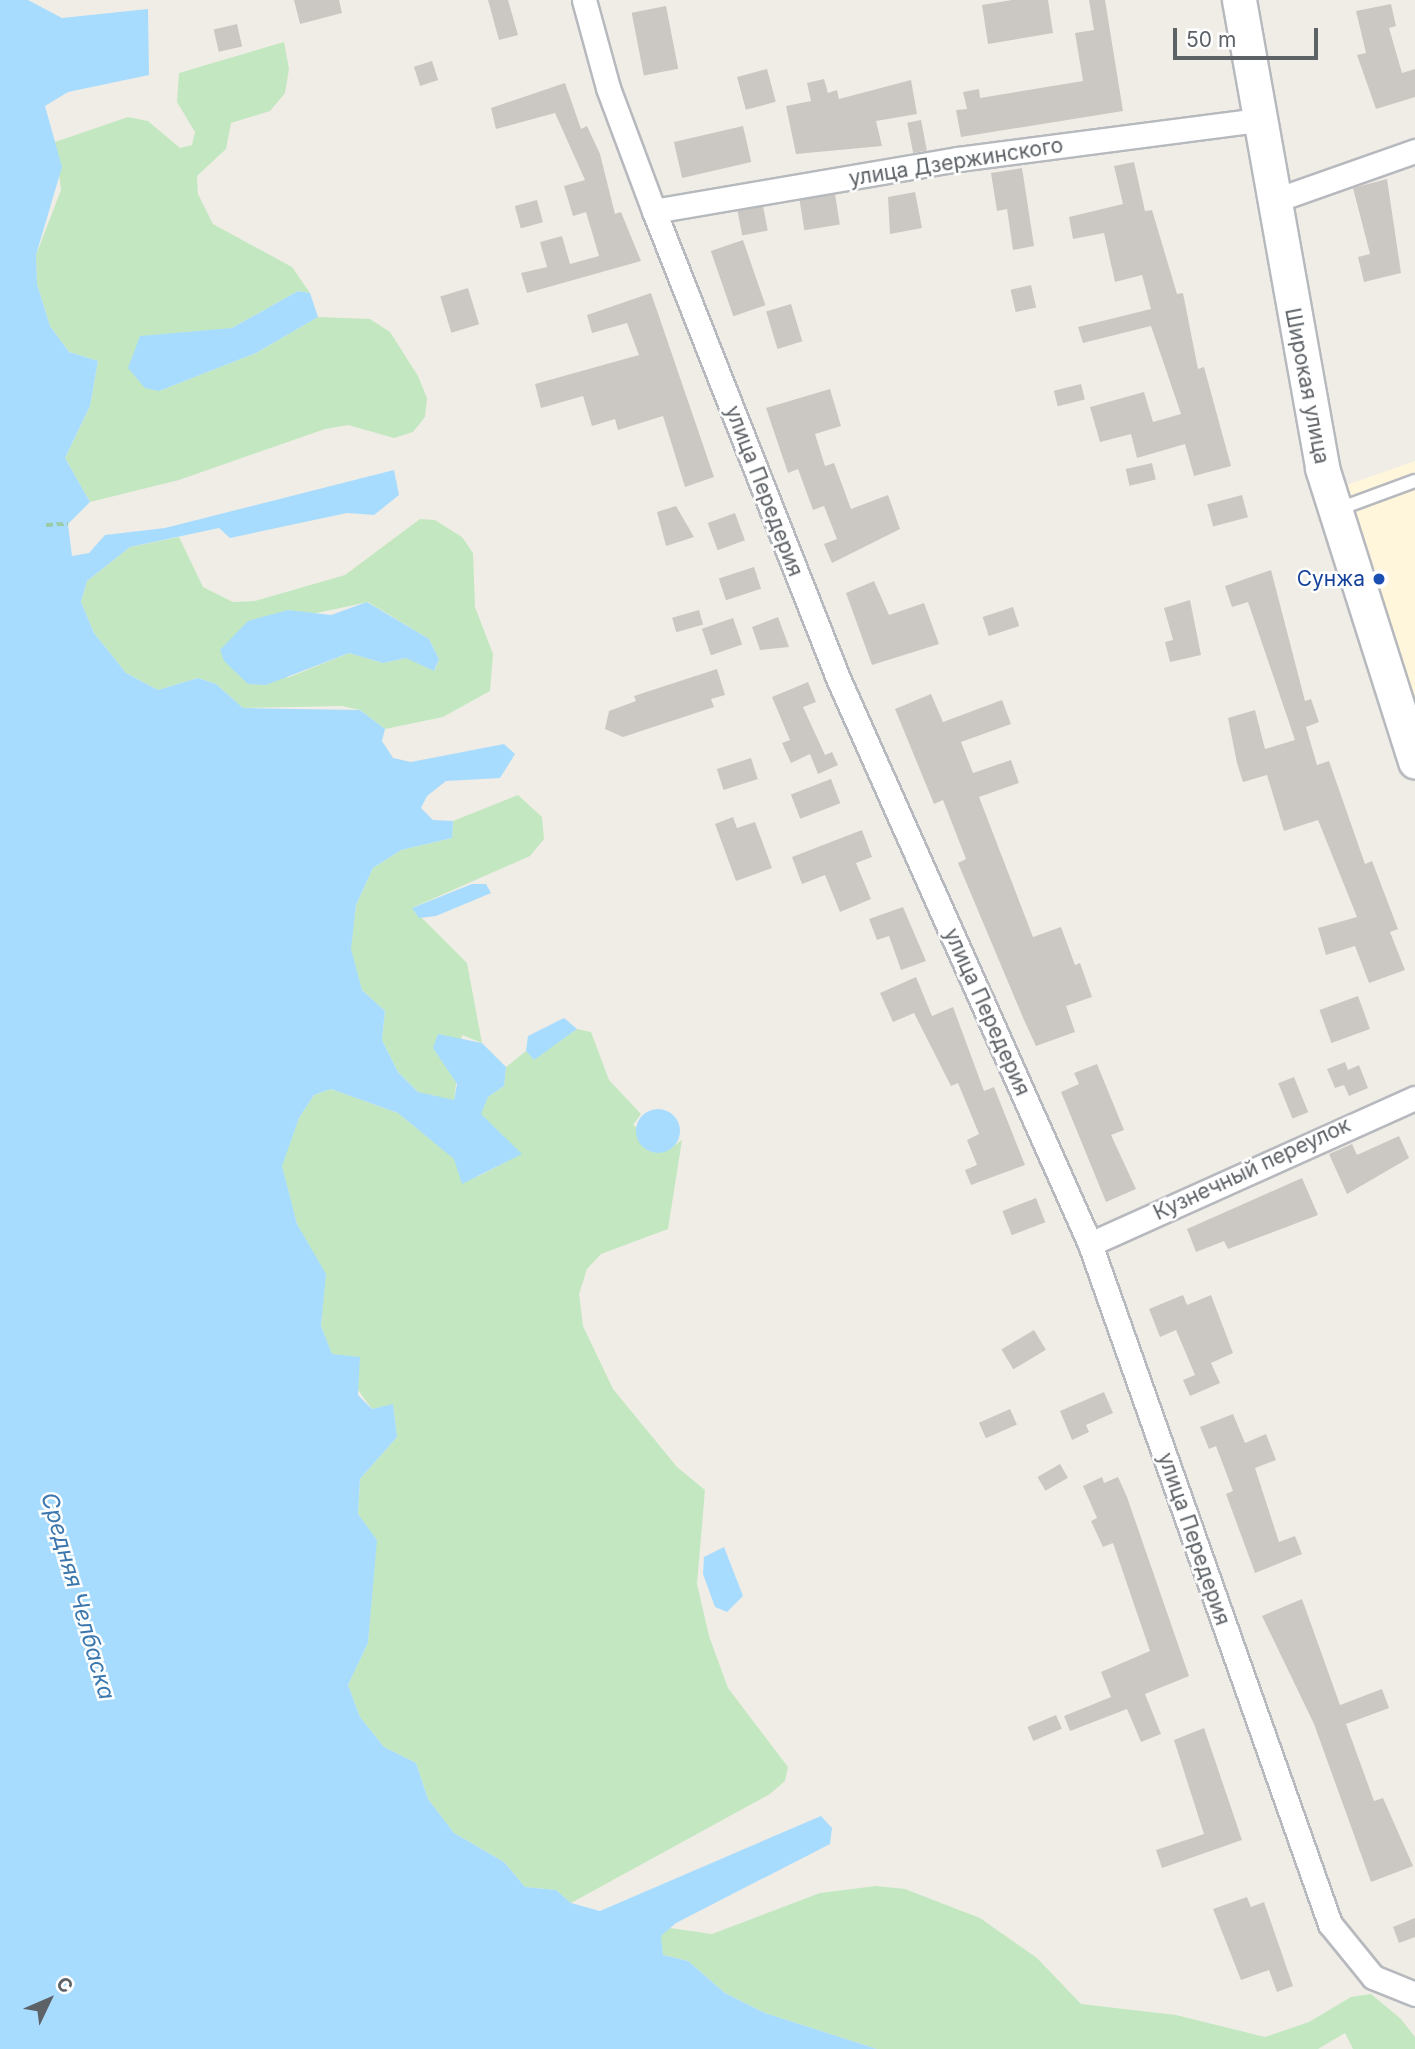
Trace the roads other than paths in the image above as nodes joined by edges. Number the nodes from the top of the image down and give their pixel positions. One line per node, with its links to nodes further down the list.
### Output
1 (584, 0): 6 (street, улица Передерия)
2 (1239, 0): 3 (street, Широкая улица)
3 (1259, 120): 5 (street, Широкая улица); 6 (street, улица Дзержинского)
4 (1415, 151): 5 (street)
5 (1273, 201): 8 (street, Широкая улица)
6 (654, 211): 11 (street, улица Передерия)
7 (1415, 481): 8 (lane)
8 (1332, 511): 9 (street, Широкая улица)
9 (1415, 762)
10 (1415, 1098): 11 (street, Кузнечный переулок)
11 (1090, 1244): 12 (street, улица Передерия)
12 (1415, 1994)

